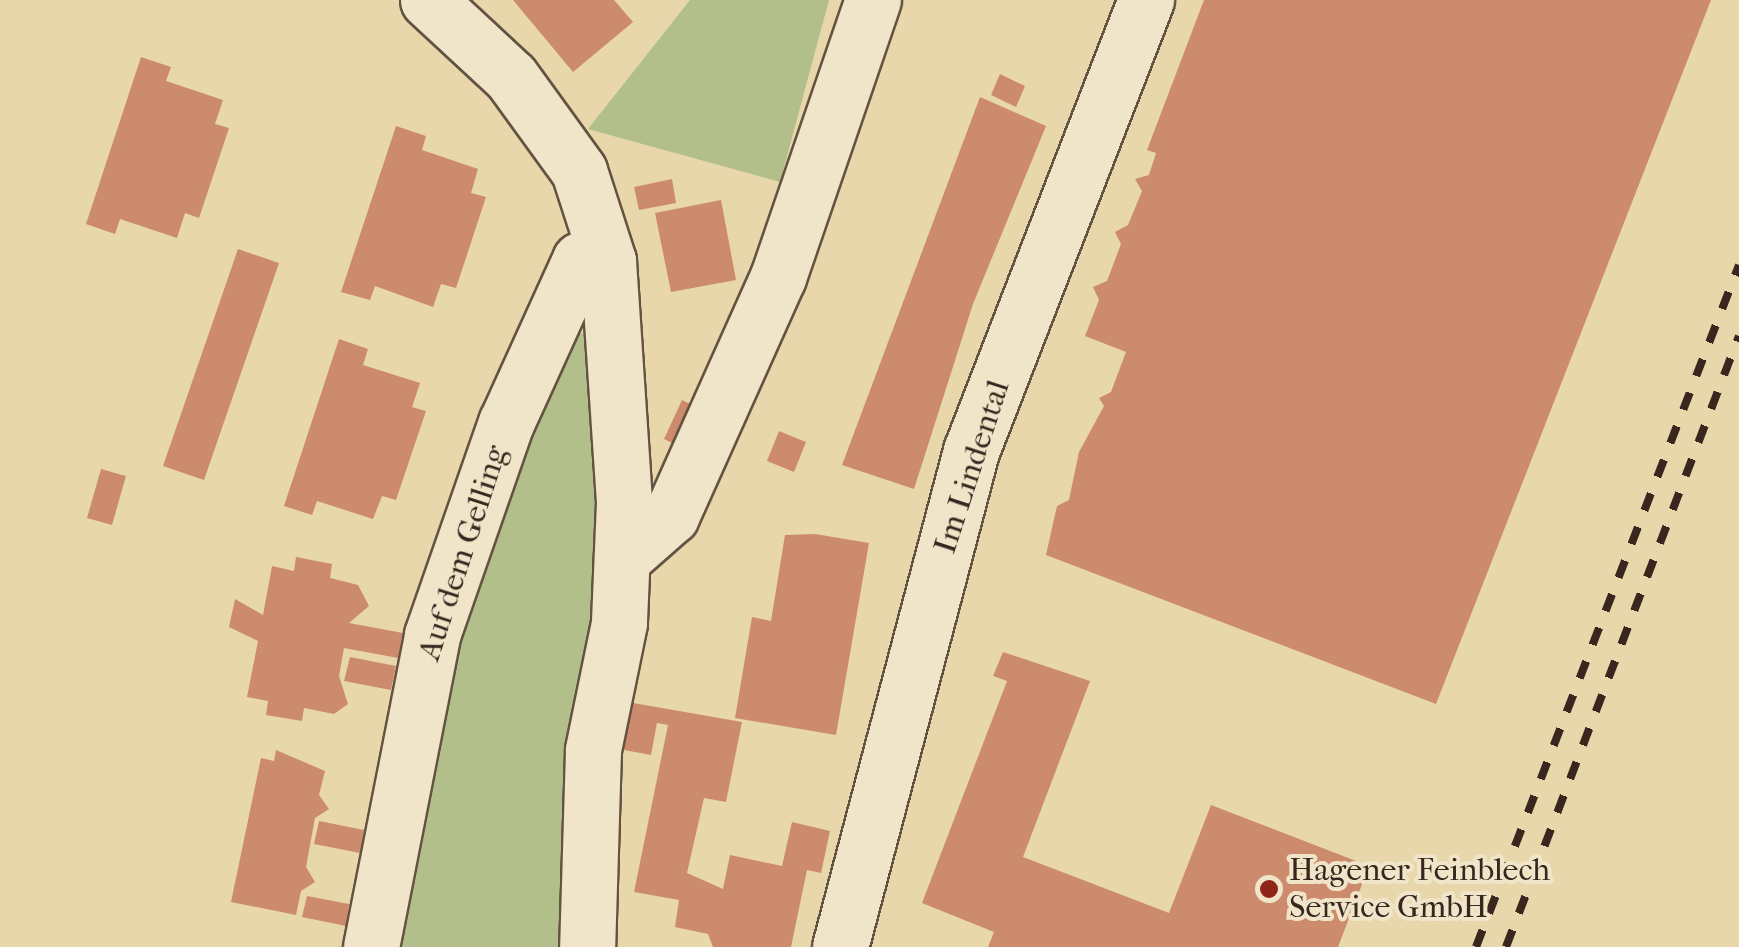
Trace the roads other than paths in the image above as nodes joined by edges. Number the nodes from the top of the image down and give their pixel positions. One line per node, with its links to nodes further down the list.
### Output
1 (428, 0): 4 (street)
2 (874, 0): 5 (street)
3 (1146, 0): 8 (street, Im Lindental)
4 (608, 261): 5 (street); 6 (street, Auf dem Gelling)
5 (622, 559): 7 (street)
6 (371, 947)
7 (587, 947)
8 (840, 947)

